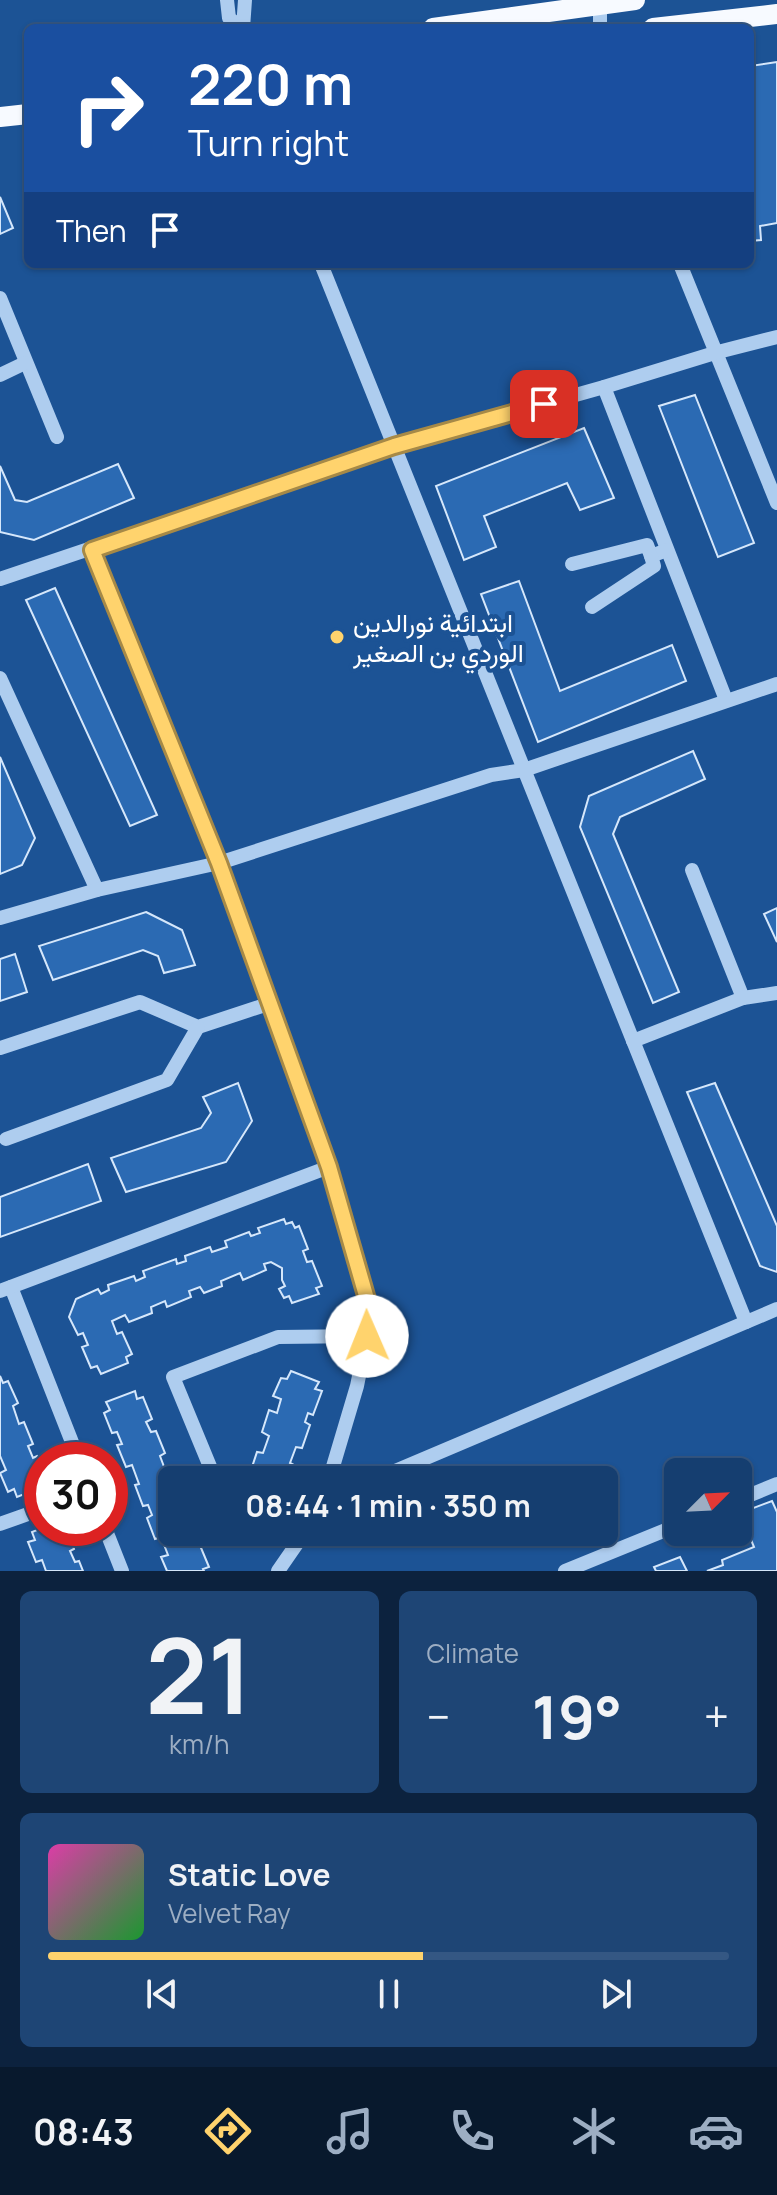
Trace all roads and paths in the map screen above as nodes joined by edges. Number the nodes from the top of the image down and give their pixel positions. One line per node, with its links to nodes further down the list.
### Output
1 (227, 0): 6 (street)
2 (245, 0): 7 (street)
3 (635, 0): 4 (main road)
4 (599, 2): 8 (main road); 9 (street)
5 (777, 14): 10 (main road)
6 (237, 24)
7 (242, 24)
8 (459, 24)
9 (600, 24)
10 (688, 24)
11 (24, 114): 12 (main road)
12 (0, 117)
13 (323, 268): 22 (street)
14 (682, 268): 17 (street)
15 (0, 298): 18 (street)
16 (777, 337): 17 (street)
17 (718, 352): 20 (street); 23 (street)
18 (25, 363): 19 (street); 21 (street)
19 (0, 375)
20 (604, 387): 22 (street); 25 (street)
21 (57, 437)
22 (394, 446): 24 (street); 34 (street)
23 (777, 503)
24 (92, 550): 28 (street); 35 (street)
25 (667, 550): 26 (street); 33 (street)
26 (651, 556): 27 (street); 29 (street)
27 (572, 564)
28 (0, 579)
29 (592, 607)
30 (0, 678): 32 (street)
31 (777, 684): 33 (street)
32 (3, 693): 37 (street)
33 (726, 700): 34 (street)
34 (524, 770): 35 (street); 43 (street)
35 (219, 863): 37 (street); 41 (street)
36 (692, 870): 40 (street)
37 (97, 890): 38 (street)
38 (0, 918)
39 (777, 993): 40 (street)
40 (743, 998): 43 (street)
41 (268, 1004): 42 (street); 46 (street)
42 (198, 1027): 44 (street); 45 (street)
43 (633, 1041): 49 (street)
44 (0, 1048)
45 (6, 1139)
46 (329, 1167): 47 (street); 50 (street)
47 (6, 1289): 51 (street)
48 (777, 1309): 49 (street)
49 (746, 1322): 54 (street)
50 (367, 1336): 52 (street); 53 (street)
51 (71, 1442)
52 (210, 1466)
53 (333, 1466)
54 (407, 1466)
55 (777, 1484): 56 (street)
56 (752, 1494)
57 (24, 1515): 58 (street)
58 (0, 1524)
59 (664, 1531): 64 (street)
60 (112, 1546): 62 (street)
61 (295, 1546): 63 (street)
62 (122, 1571)
63 (278, 1571)
64 (565, 1571)

